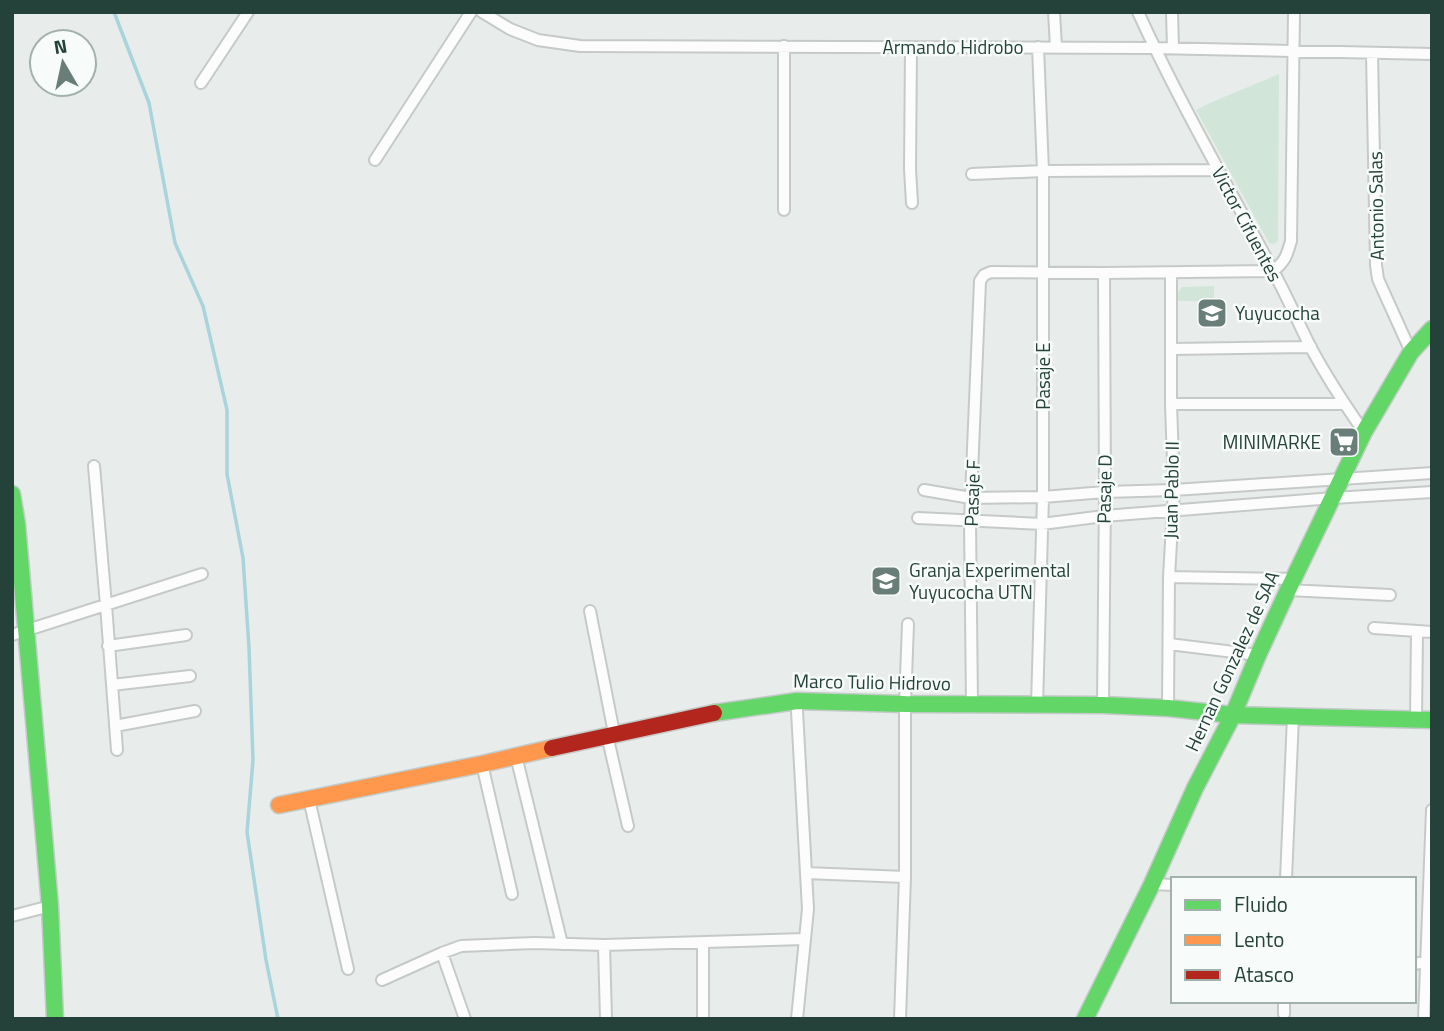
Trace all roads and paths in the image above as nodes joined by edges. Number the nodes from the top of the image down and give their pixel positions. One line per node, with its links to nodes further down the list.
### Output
1 (248, 12): 17 (street)
2 (471, 12): 18 (street)
3 (482, 12): 8 (street, Armando Hidrobo)
4 (1054, 12): 11 (street)
5 (1138, 12): 12 (street, Victor Cifuentes)
6 (1172, 12): 13 (street)
7 (1294, 12): 14 (street)
8 (784, 46): 9 (street, Armando Hidrobo); 23 (street)
9 (911, 47): 10 (street, Armando Hidrobo); 22 (street)
10 (1038, 47): 11 (street, Armando Hidrobo); 20 (street, Pasaje E)
11 (1056, 47): 12 (street, Armando Hidrobo)
12 (1154, 48): 13 (street, Armando Hidrobo); 19 (street, Victor Cifuentes)
13 (1173, 48): 14 (street, Armando Hidrobo)
14 (1294, 51): 15 (street, Armando Hidrobo); 24 (street)
15 (1372, 53): 16 (street, Armando Hidrobo); 31 (street, Antonio Salas)
16 (1432, 54)
17 (201, 83)
18 (375, 160)
19 (1218, 170): 20 (street); 24 (street, Victor Cifuentes)
20 (1043, 172): 21 (street); 25 (street, Pasaje E)
21 (972, 174)
22 (912, 203)
23 (784, 211)
24 (1273, 271): 26 (street); 29 (street, Victor Cifuentes)
25 (1043, 272): 27 (street); 43 (street, Pasaje E); 44 (street, Pasaje F)
26 (1171, 272): 27 (street); 30 (street, Juan Pablo II)
27 (1104, 273): 40 (street, Pasaje D)
28 (1432, 328): 31 (street, Hernan Gonzalez de SAA)
29 (1311, 347): 30 (street); 33 (street, Victor Cifuentes)
30 (1171, 349): 32 (street, Juan Pablo II)
31 (1411, 352): 34 (street, Hernan Gonzalez de SAA)
32 (1171, 404): 33 (street); 39 (street, Juan Pablo II)
33 (1344, 404): 34 (street, Victor Cifuentes)
34 (1364, 432): 37 (street, Hernan Gonzalez de SAA)
35 (94, 466): 56 (street)
36 (1432, 473): 37 (street)
37 (1341, 479): 39 (street); 45 (street, Hernan Gonzalez de SAA)
38 (924, 490): 44 (street)
39 (1174, 490): 40 (street); 46 (street, Juan Pablo II)
40 (1105, 492): 43 (street); 47 (street, Pasaje D)
41 (1432, 492): 45 (street)
42 (12, 494): 50 (street)
43 (1042, 497): 44 (street); 51 (street, Pasaje E)
44 (971, 498): 49 (street, Pasaje F)
45 (1333, 498): 46 (street); 54 (street, Hernan Gonzalez de SAA)
46 (1172, 511): 47 (street); 53 (street, Juan Pablo II)
47 (1104, 516): 51 (street); 73 (street, Pasaje D)
48 (918, 518): 49 (street)
49 (970, 522): 51 (street); 71 (street, Pasaje F)
50 (15, 524): 62 (street)
51 (1042, 524): 72 (street, Pasaje E)
52 (202, 574): 56 (street)
53 (1169, 577): 54 (street); 64 (street, Juan Pablo II)
54 (1291, 584): 55 (street); 66 (street, Hernan Gonzalez de SAA)
55 (1390, 595)
56 (106, 605): 62 (street); 65 (street)
57 (590, 611): 80 (street)
58 (908, 624): 70 (street)
59 (1374, 628): 60 (street)
60 (1417, 631): 61 (street); 78 (street)
61 (1432, 632)
62 (19, 633): 95 (street)
63 (186, 635): 65 (street)
64 (1168, 644): 66 (street); 74 (street, Juan Pablo II)
65 (108, 646): 68 (street)
66 (1258, 655): 76 (street, Hernan Gonzalez de SAA)
67 (190, 676): 68 (street)
68 (112, 685): 79 (street)
69 (797, 701): 70 (street, Marco Tulio Hidrovo); 80 (street, Marco Tulio Hidrovo); 88 (street)
70 (905, 704): 71 (street, Marco Tulio Hidrovo); 89 (street)
71 (972, 704): 72 (street, Marco Tulio Hidrovo)
72 (1037, 705): 73 (street, Marco Tulio Hidrovo)
73 (1103, 705): 74 (street, Marco Tulio Hidrovo)
74 (1168, 708): 76 (street, Marco Tulio Hidrovo)
75 (195, 711): 79 (street)
76 (1233, 715): 77 (street, Marco Tulio Hidrovo); 91 (street, Hernan Gonzalez de SAA)
77 (1293, 717): 78 (street, Marco Tulio Hidrovo); 90 (street)
78 (1424, 720)
79 (115, 726): 81 (street)
80 (610, 734): 82 (street, Marco Tulio Hidrovo); 87 (street)
81 (117, 750)
82 (516, 756): 83 (street, Marco Tulio Hidrovo); 99 (street)
83 (482, 764): 84 (street, Marco Tulio Hidrovo); 94 (street)
84 (309, 799): 85 (street, Marco Tulio Hidrovo); 103 (street)
85 (279, 805)
86 (1432, 810): 93 (street)
87 (628, 826)
88 (806, 873): 89 (street); 97 (street)
89 (905, 877): 112 (street)
90 (1286, 877)
91 (1152, 884): 92 (street); 113 (street, Hernan Gonzalez de SAA)
92 (1171, 884)
93 (1430, 888): 102 (street)
94 (512, 894)
95 (50, 906): 96 (street); 107 (street)
96 (12, 916)
97 (805, 939): 98 (street); 111 (street)
98 (703, 943): 100 (street); 110 (street)
99 (562, 944): 100 (street); 101 (street)
100 (604, 945): 109 (street)
101 (442, 953): 104 (street); 108 (street)
102 (1429, 961): 114 (street)
103 (348, 969)
104 (382, 980)
105 (1284, 1003): 106 (street)
106 (1284, 1014)
107 (55, 1019)
108 (466, 1019)
109 (606, 1019)
110 (703, 1019)
111 (797, 1019)
112 (900, 1019)
113 (1085, 1019)
114 (1424, 1019)

